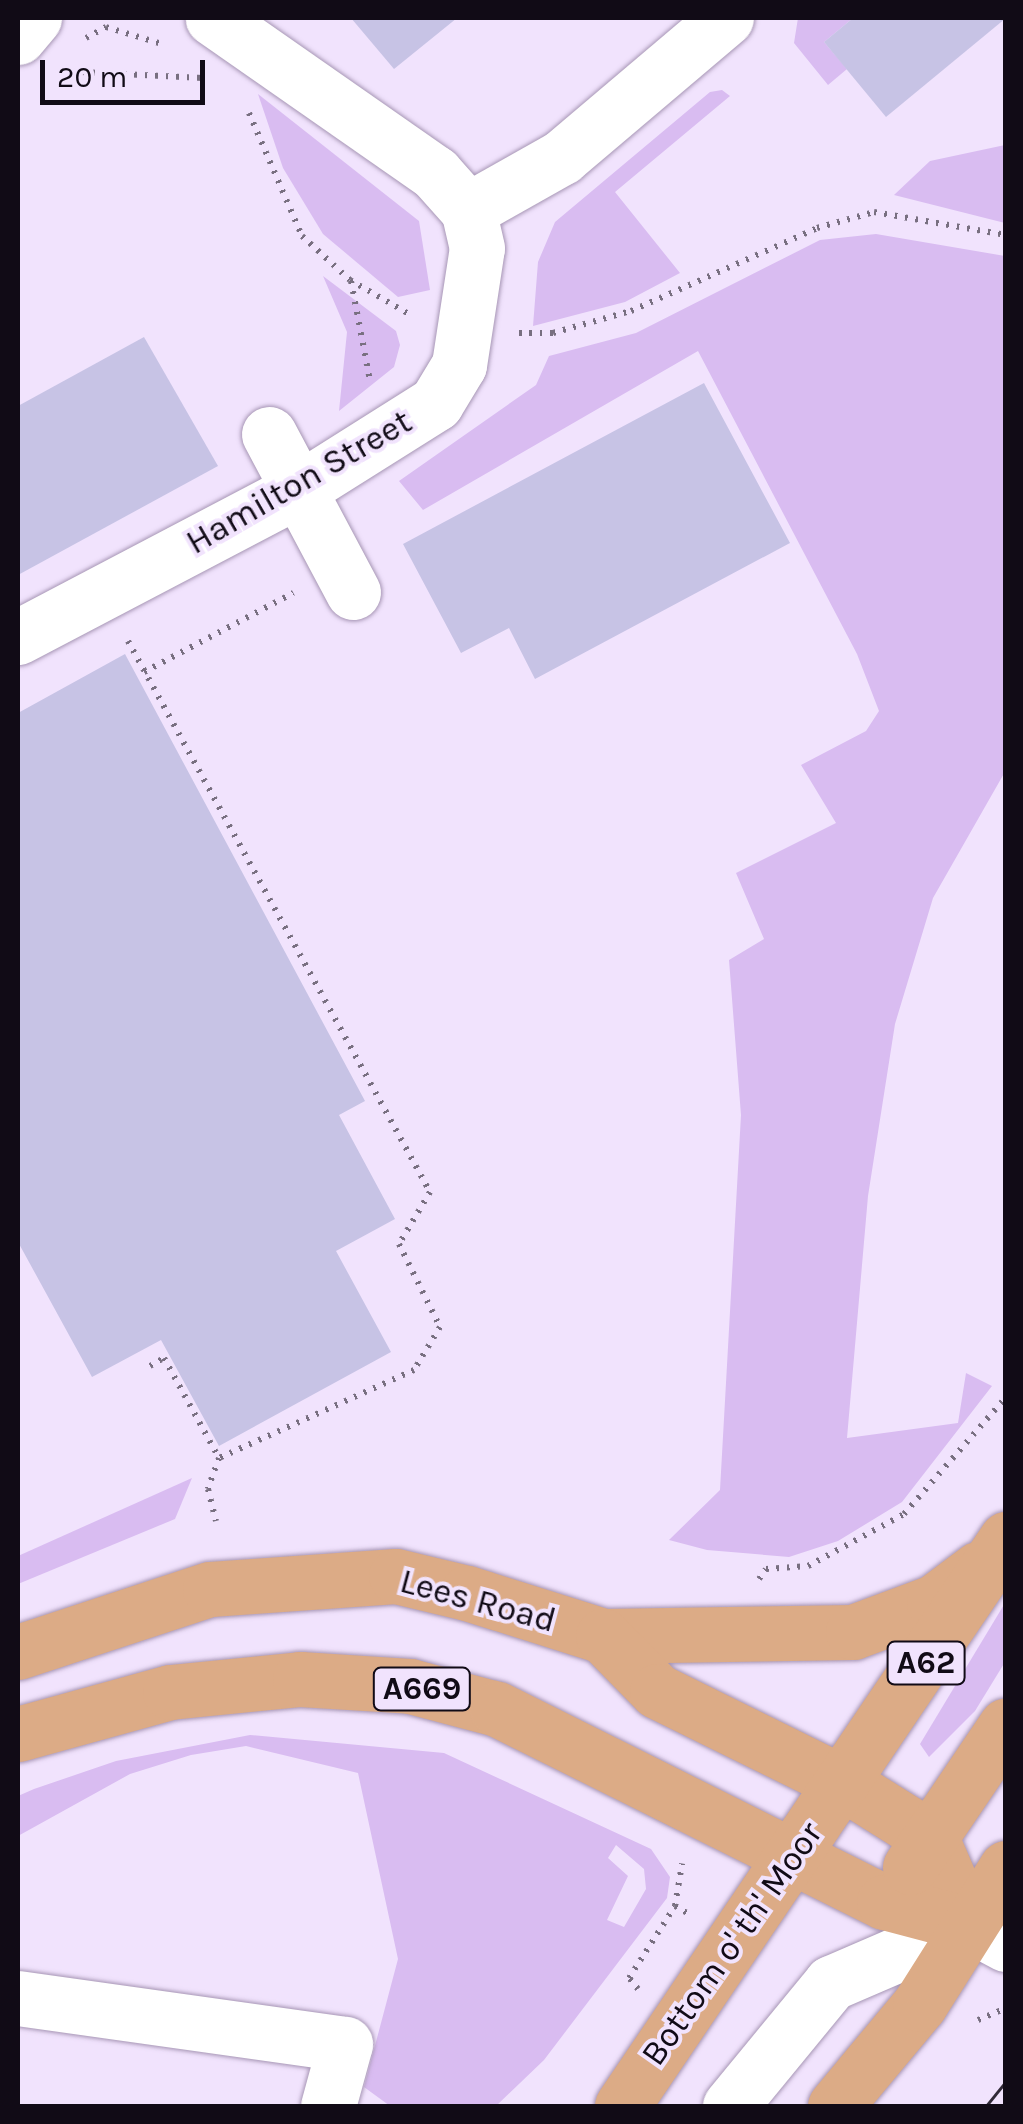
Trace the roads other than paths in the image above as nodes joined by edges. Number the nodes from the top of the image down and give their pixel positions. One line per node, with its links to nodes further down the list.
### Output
1 (726, 18): 3 (street)
2 (195, 45): 3 (street)
3 (468, 210): 5 (street, Hamilton Street)
4 (269, 434): 5 (street)
5 (298, 490): 6 (street); 7 (street, Hamilton Street)
6 (328, 590)
7 (18, 637)
8 (1002, 1544): 9 (main road); 13 (main road, A62)
9 (603, 1636): 10 (main road, Lees Road); 13 (main road, Lees Road)
10 (18, 1652)
11 (1006, 1724): 14 (main road)
12 (18, 1734): 15 (main road, A669)
13 (843, 1783): 14 (main road, Lees Road); 15 (main road, Bottom o' th' Moor / A62)
14 (931, 1838): 17 (main road); 18 (main road)
15 (796, 1858): 17 (main road, A669); 21 (main road, Bottom o' th' Moor / A62)
16 (1006, 1868): 18 (main road)
17 (884, 1902): 18 (main road, A669)
18 (987, 1934): 22 (street); 23 (main road)
19 (18, 1998): 20 (street)
20 (328, 2106)
21 (622, 2106)
22 (730, 2106)
23 (835, 2106)

